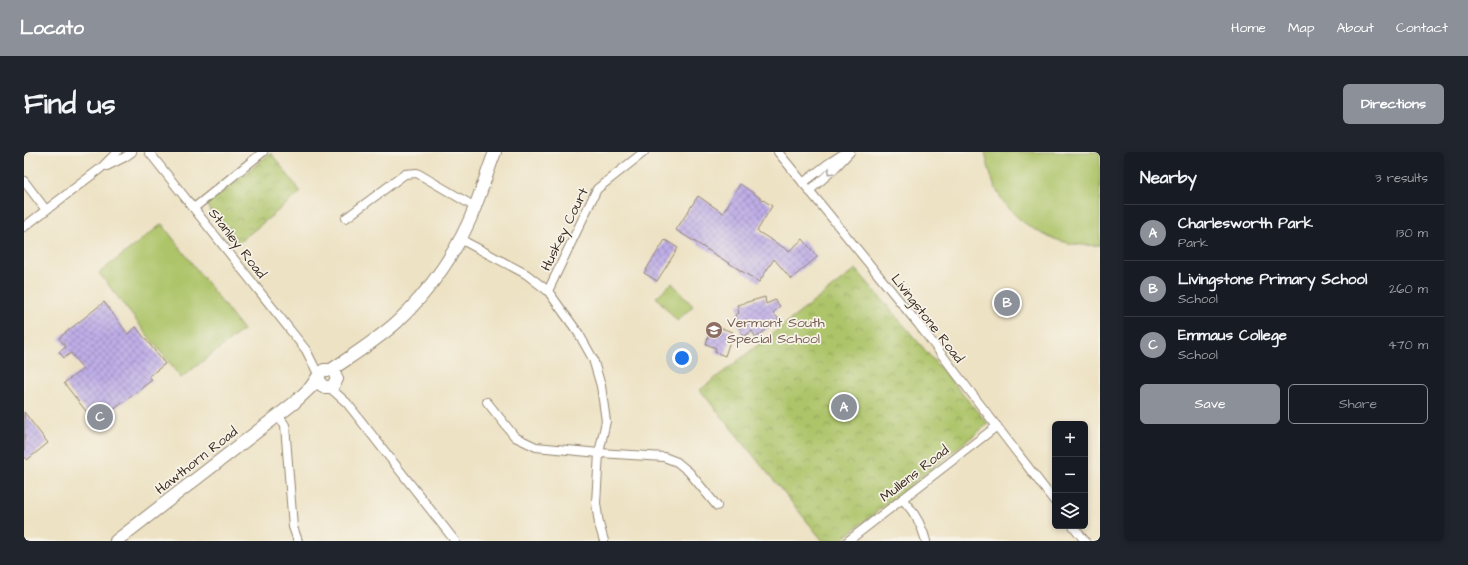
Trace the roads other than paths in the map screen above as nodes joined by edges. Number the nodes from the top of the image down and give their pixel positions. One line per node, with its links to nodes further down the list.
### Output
1 (117, 152): 10 (street)
2 (132, 152): 10 (street)
3 (149, 152): 15 (street, Stanley Road)
4 (263, 152): 15 (street)
5 (495, 152): 14 (main road, Hawthorn Road)
6 (644, 152): 20 (street, Huskey Court)
7 (778, 152): 12 (street, Livingstone Road)
8 (846, 152): 12 (street)
9 (850, 152): 13 (street, one-way to 13)
10 (101, 168): 16 (street)
11 (24, 181): 16 (street)
12 (803, 183): 13 (street, Livingstone Road)
13 (809, 191): 25 (street, Livingstone Road)
14 (475, 207): 17 (street); 19 (main road, Hawthorn Road)
15 (194, 208): 21 (street, Stanley Road)
16 (46, 210): 18 (street)
17 (346, 218)
18 (24, 227)
19 (460, 239): 20 (street); 22 (main road, Hawthorn Road)
20 (548, 291): 26 (street)
21 (306, 350): 22 (street, Stanley Road); 22 (street, Stanley Road)
22 (329, 378): 24 (main road, Hawthorn Road); 33 (street, Stanley Road)
23 (487, 402): 26 (street)
24 (278, 415): 31 (main road, Hawthorn Road); 32 (street)
25 (997, 426): 27 (street, Livingstone Road); 28 (street, Mullens Road)
26 (599, 454): 29 (street); 34 (street)
27 (1052, 498)
28 (902, 499): 35 (street, Mullens Road); 36 (street)
29 (717, 506)
30 (1075, 529): 37 (street)
31 (116, 541)
32 (298, 541)
33 (455, 541)
34 (604, 541)
35 (848, 541)
36 (926, 541)
37 (1085, 541)

